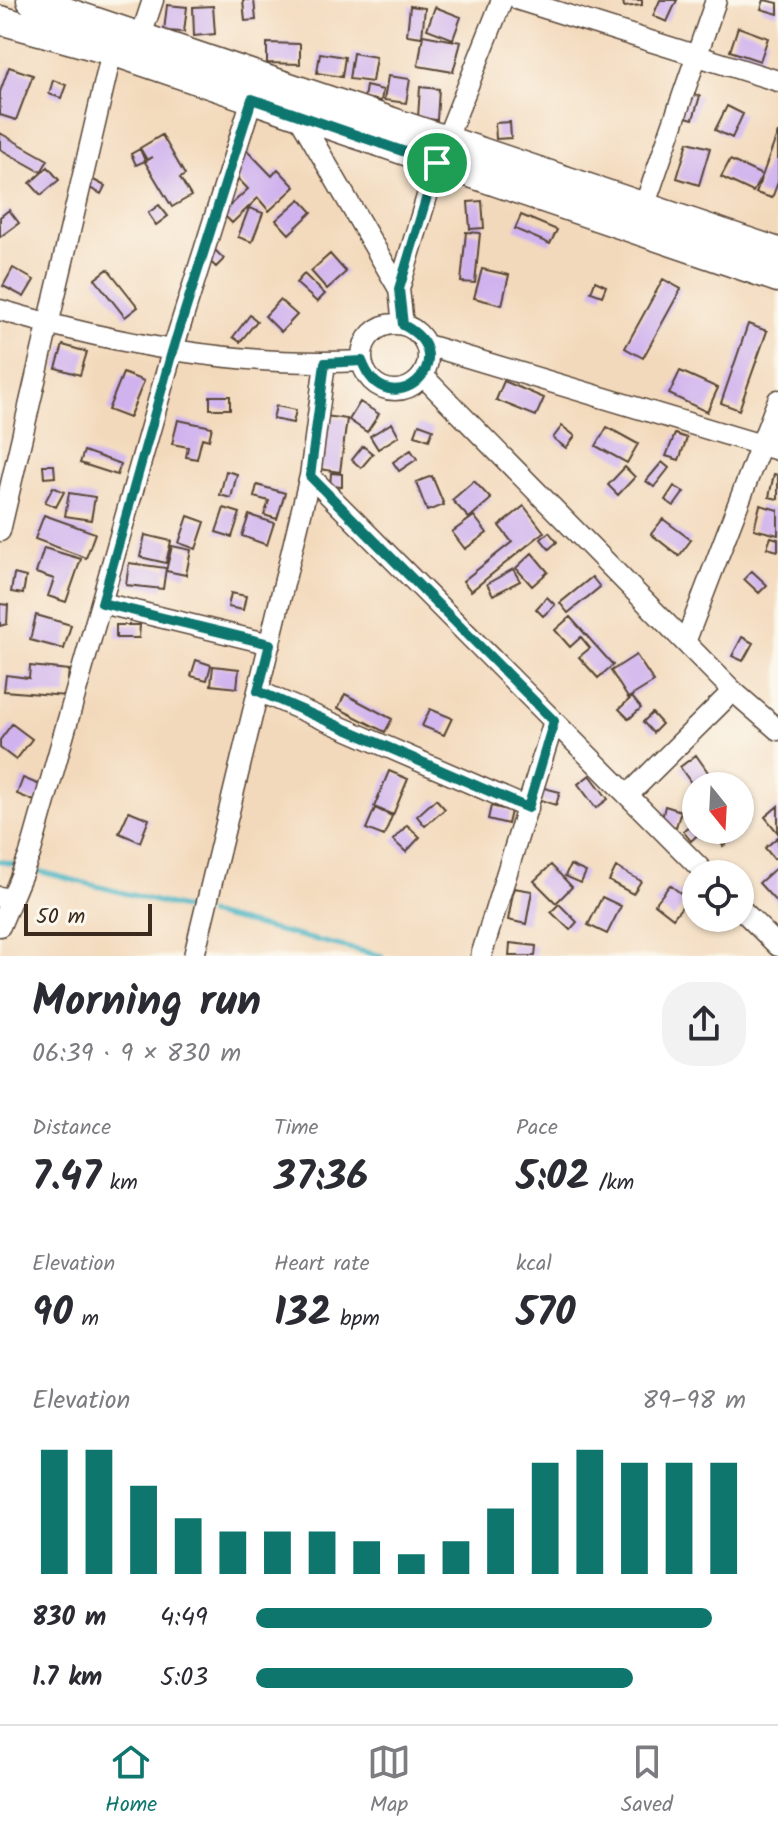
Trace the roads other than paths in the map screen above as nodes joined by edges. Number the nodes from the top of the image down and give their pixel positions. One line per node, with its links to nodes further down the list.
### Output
1 (31, 0): 7 (street)
2 (153, 0): 7 (street)
3 (502, 0): 13 (street)
4 (519, 0): 9 (street)
5 (716, 0): 9 (street)
6 (0, 20): 8 (street)
7 (141, 36): 13 (street)
8 (112, 51): 11 (street); 19 (street)
9 (697, 56): 10 (street); 14 (street)
10 (778, 81)
11 (252, 99): 12 (street); 22 (street)
12 (298, 115): 13 (street); 17 (street)
13 (441, 152): 14 (street); 16 (street); 17 (street)
14 (644, 207): 15 (street)
15 (778, 252)
16 (778, 278)
17 (399, 289): 20 (street)
18 (0, 310): 19 (street)
19 (46, 323): 22 (street); 29 (street)
20 (403, 325): 21 (street); 23 (street)
21 (427, 345): 25 (street); 27 (street)
22 (172, 352): 24 (street); 30 (street)
23 (362, 361): 24 (street); 25 (street)
24 (325, 363): 28 (street)
25 (423, 376): 31 (street)
26 (778, 400): 27 (street)
27 (770, 447): 31 (street)
28 (310, 476): 32 (street); 35 (street)
29 (0, 531)
30 (102, 603): 32 (street); 40 (street)
31 (686, 640): 34 (street)
32 (270, 644): 33 (street)
33 (258, 691): 38 (street); 44 (street)
34 (733, 691): 36 (street); 37 (street)
35 (554, 721): 37 (street); 38 (street)
36 (778, 730)
37 (628, 795): 39 (street)
38 (528, 808): 45 (street)
39 (692, 860)
40 (6, 899): 42 (street)
41 (754, 922): 43 (street)
42 (0, 926)
43 (778, 946)
44 (194, 956)
45 (481, 956)

